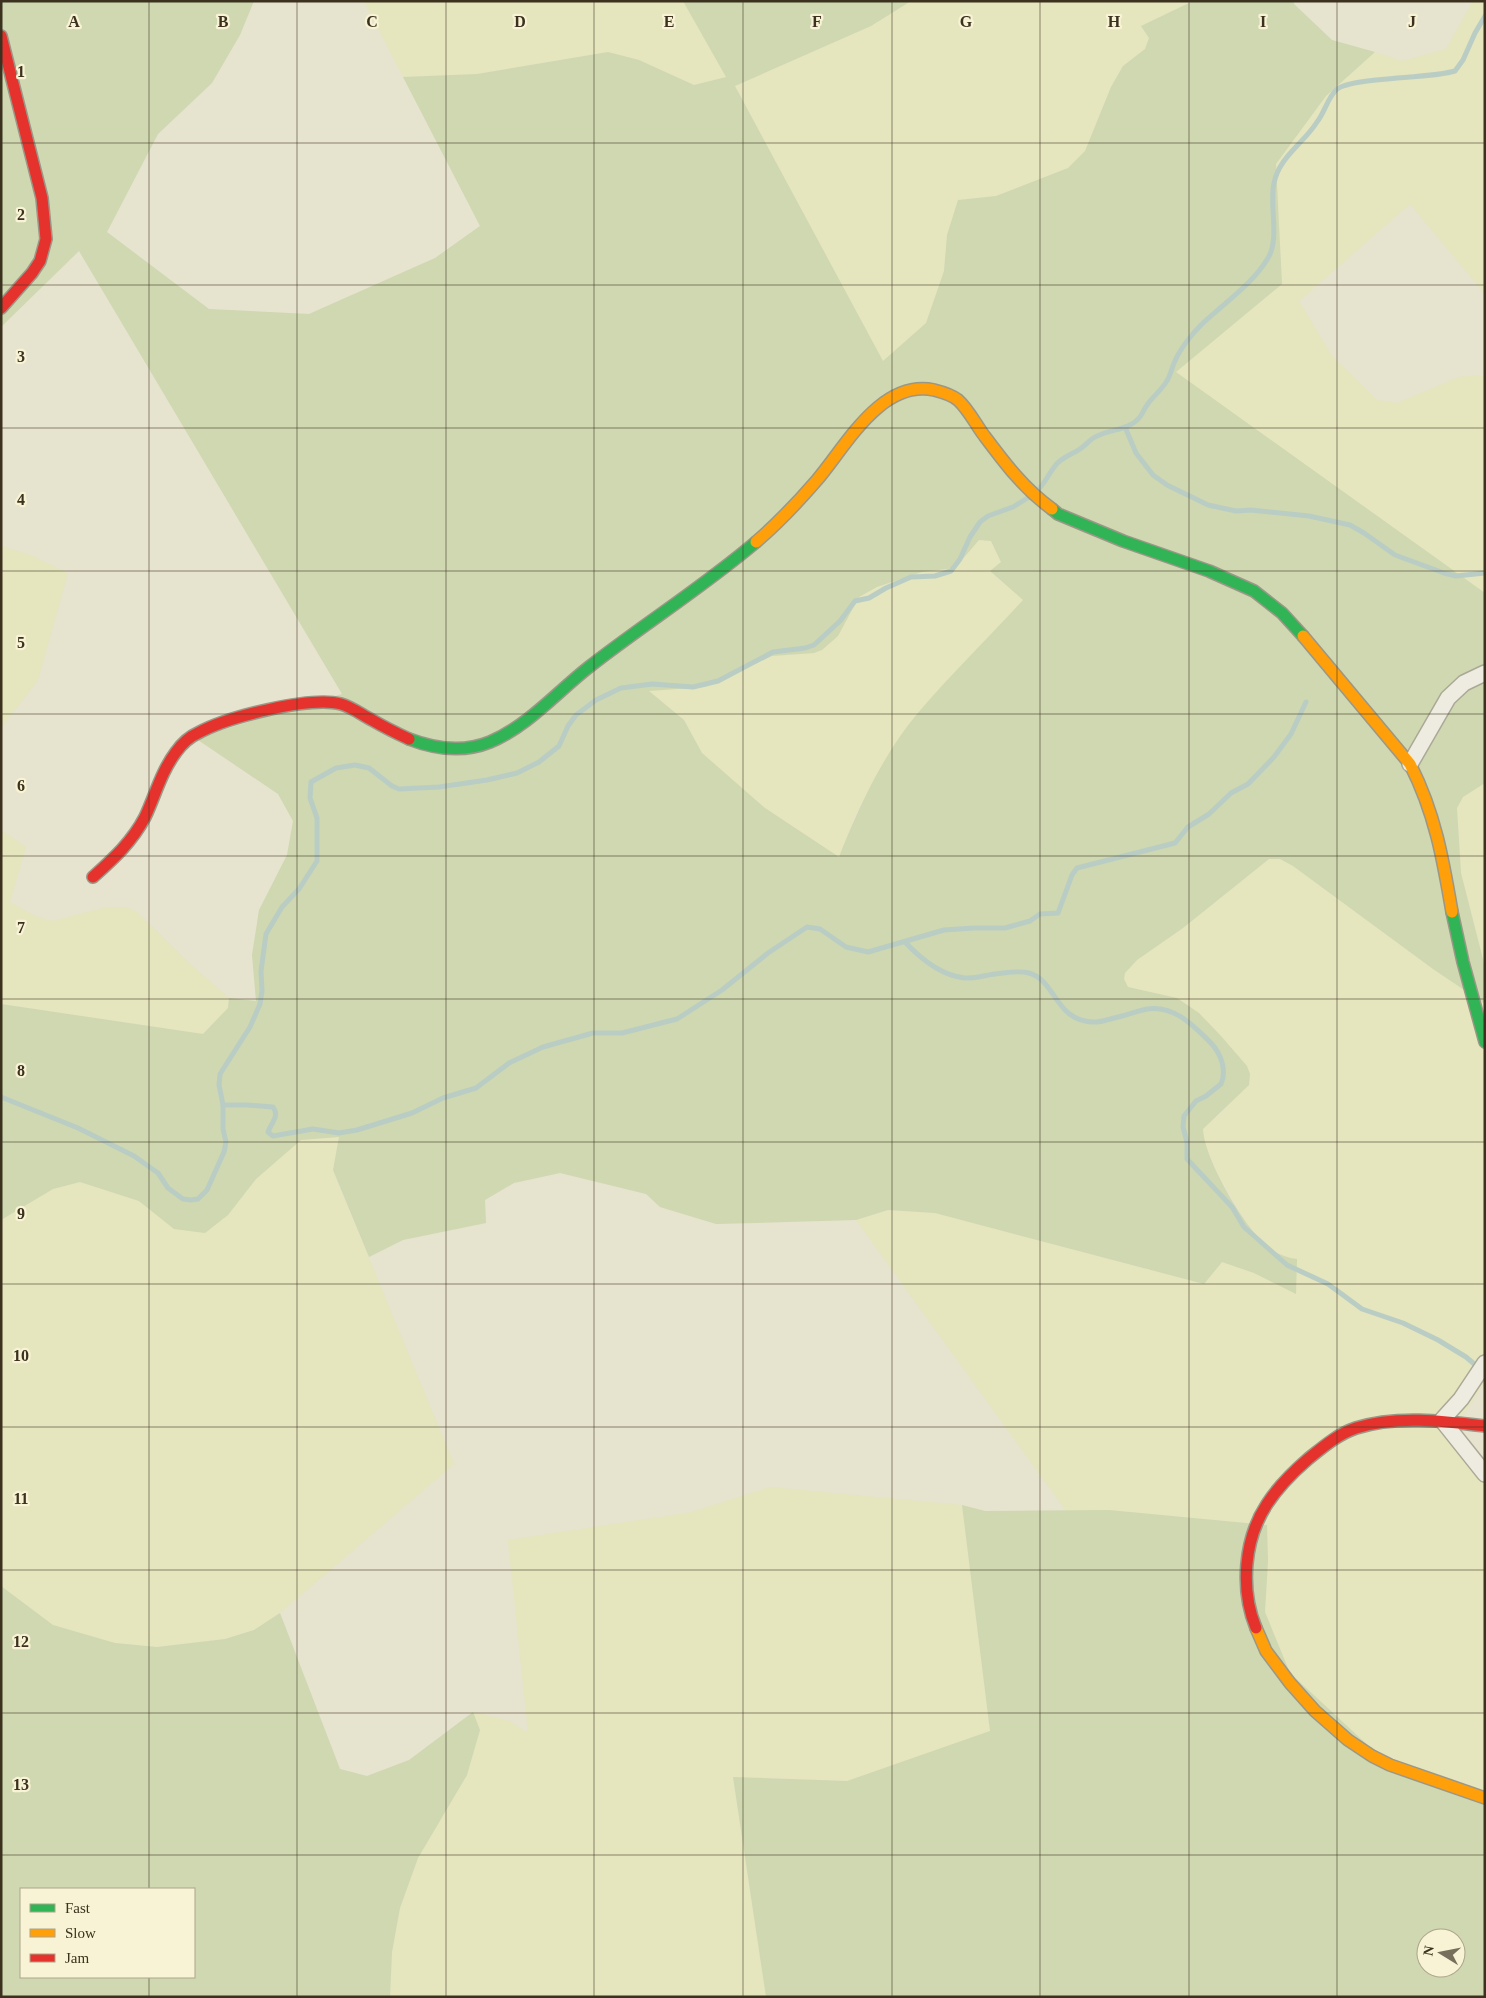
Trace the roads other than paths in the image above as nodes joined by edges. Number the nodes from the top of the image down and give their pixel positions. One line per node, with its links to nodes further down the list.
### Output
1 (1, 36): 2 (street)
2 (1, 308)
3 (1485, 673): 4 (street)
4 (1410, 764): 5 (street); 6 (street)
5 (93, 877)
6 (1485, 1042)
7 (1485, 1363): 8 (street)
8 (1442, 1420): 9 (street); 10 (street); 11 (street)
9 (1485, 1426)
10 (1485, 1474)
11 (1485, 1798)

